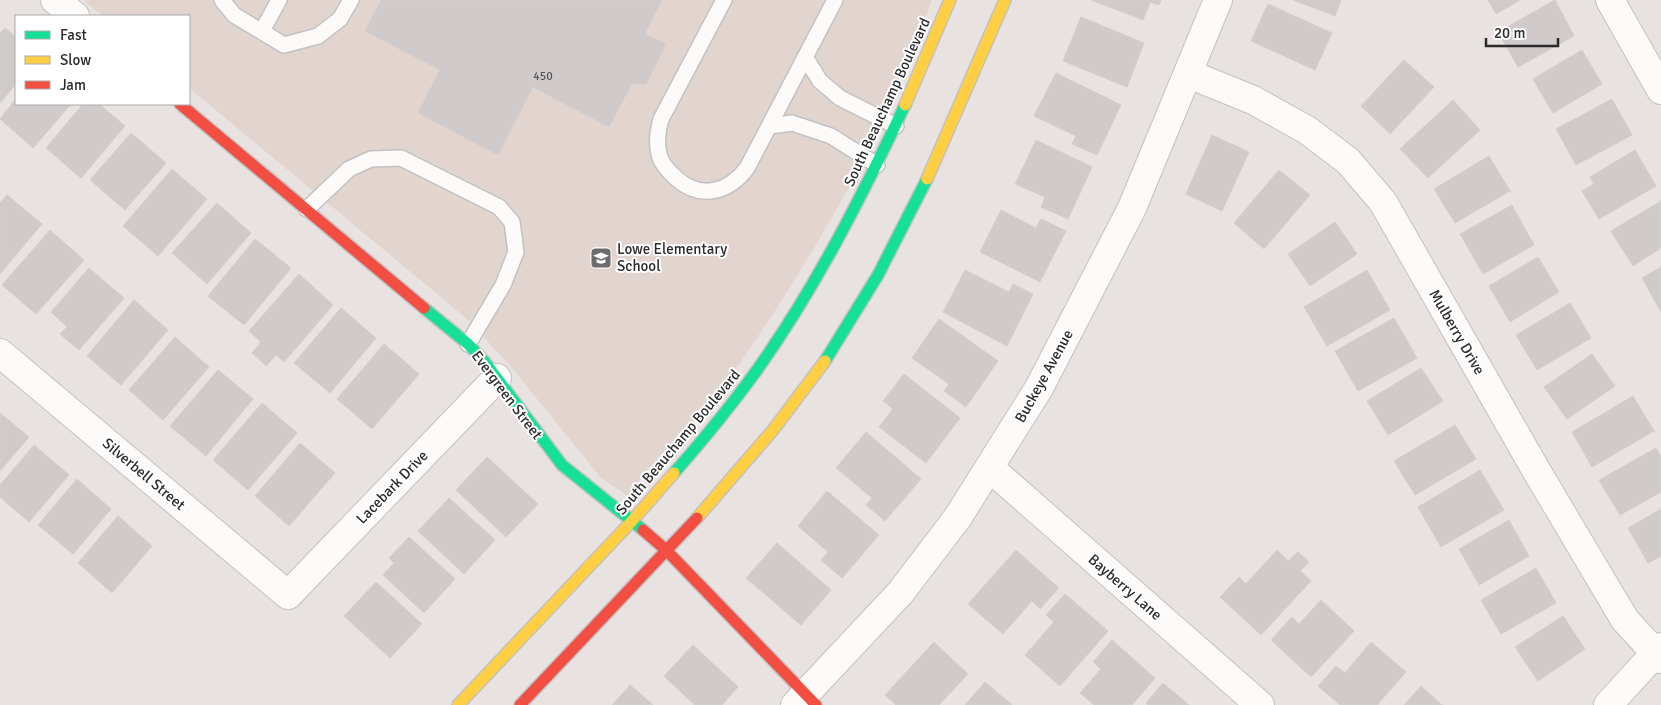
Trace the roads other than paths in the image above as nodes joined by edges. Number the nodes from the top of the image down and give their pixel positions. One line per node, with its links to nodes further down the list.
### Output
1 (55, 0): 11 (street)
2 (222, 0): 12 (lane)
3 (278, 0): 12 (lane)
4 (350, 0): 12 (lane)
5 (724, 0): 17 (lane)
6 (835, 0): 13 (lane)
7 (950, 0): 18 (street, South Beauchamp Boulevard)
8 (1005, 0): 26 (street)
9 (1218, 0): 14 (street, Buckeye Avenue)
10 (1610, 0): 15 (street)
11 (74, 15)
12 (262, 32)
13 (805, 57): 17 (lane); 18 (lane)
14 (1189, 74): 24 (street, Buckeye Avenue); 28 (street, Mulberry Drive)
15 (1661, 90)
16 (181, 105): 20 (street, Evergreen Street)
17 (770, 126): 19 (lane)
18 (896, 126): 19 (street, South Beauchamp Boulevard)
19 (877, 165): 25 (street, South Beauchamp Boulevard)
20 (307, 208): 21 (street, Evergreen Street); 21 (lane)
21 (468, 344): 23 (street, Evergreen Street)
22 (0, 354): 27 (street, Silverbell Street)
23 (497, 378): 25 (street, Evergreen Street); 27 (street, Lacebark Drive)
24 (990, 468): 29 (street, Buckeye Avenue); 32 (street, Bayberry Lane)
25 (632, 521): 26 (street, Evergreen Street); 30 (street, South Beauchamp Boulevard)
26 (666, 550): 29 (street, Evergreen Street); 31 (street)
27 (288, 595)
28 (1659, 653): 33 (street)
29 (805, 702)
30 (458, 705)
31 (520, 705)
32 (1260, 705)
33 (1608, 705)

